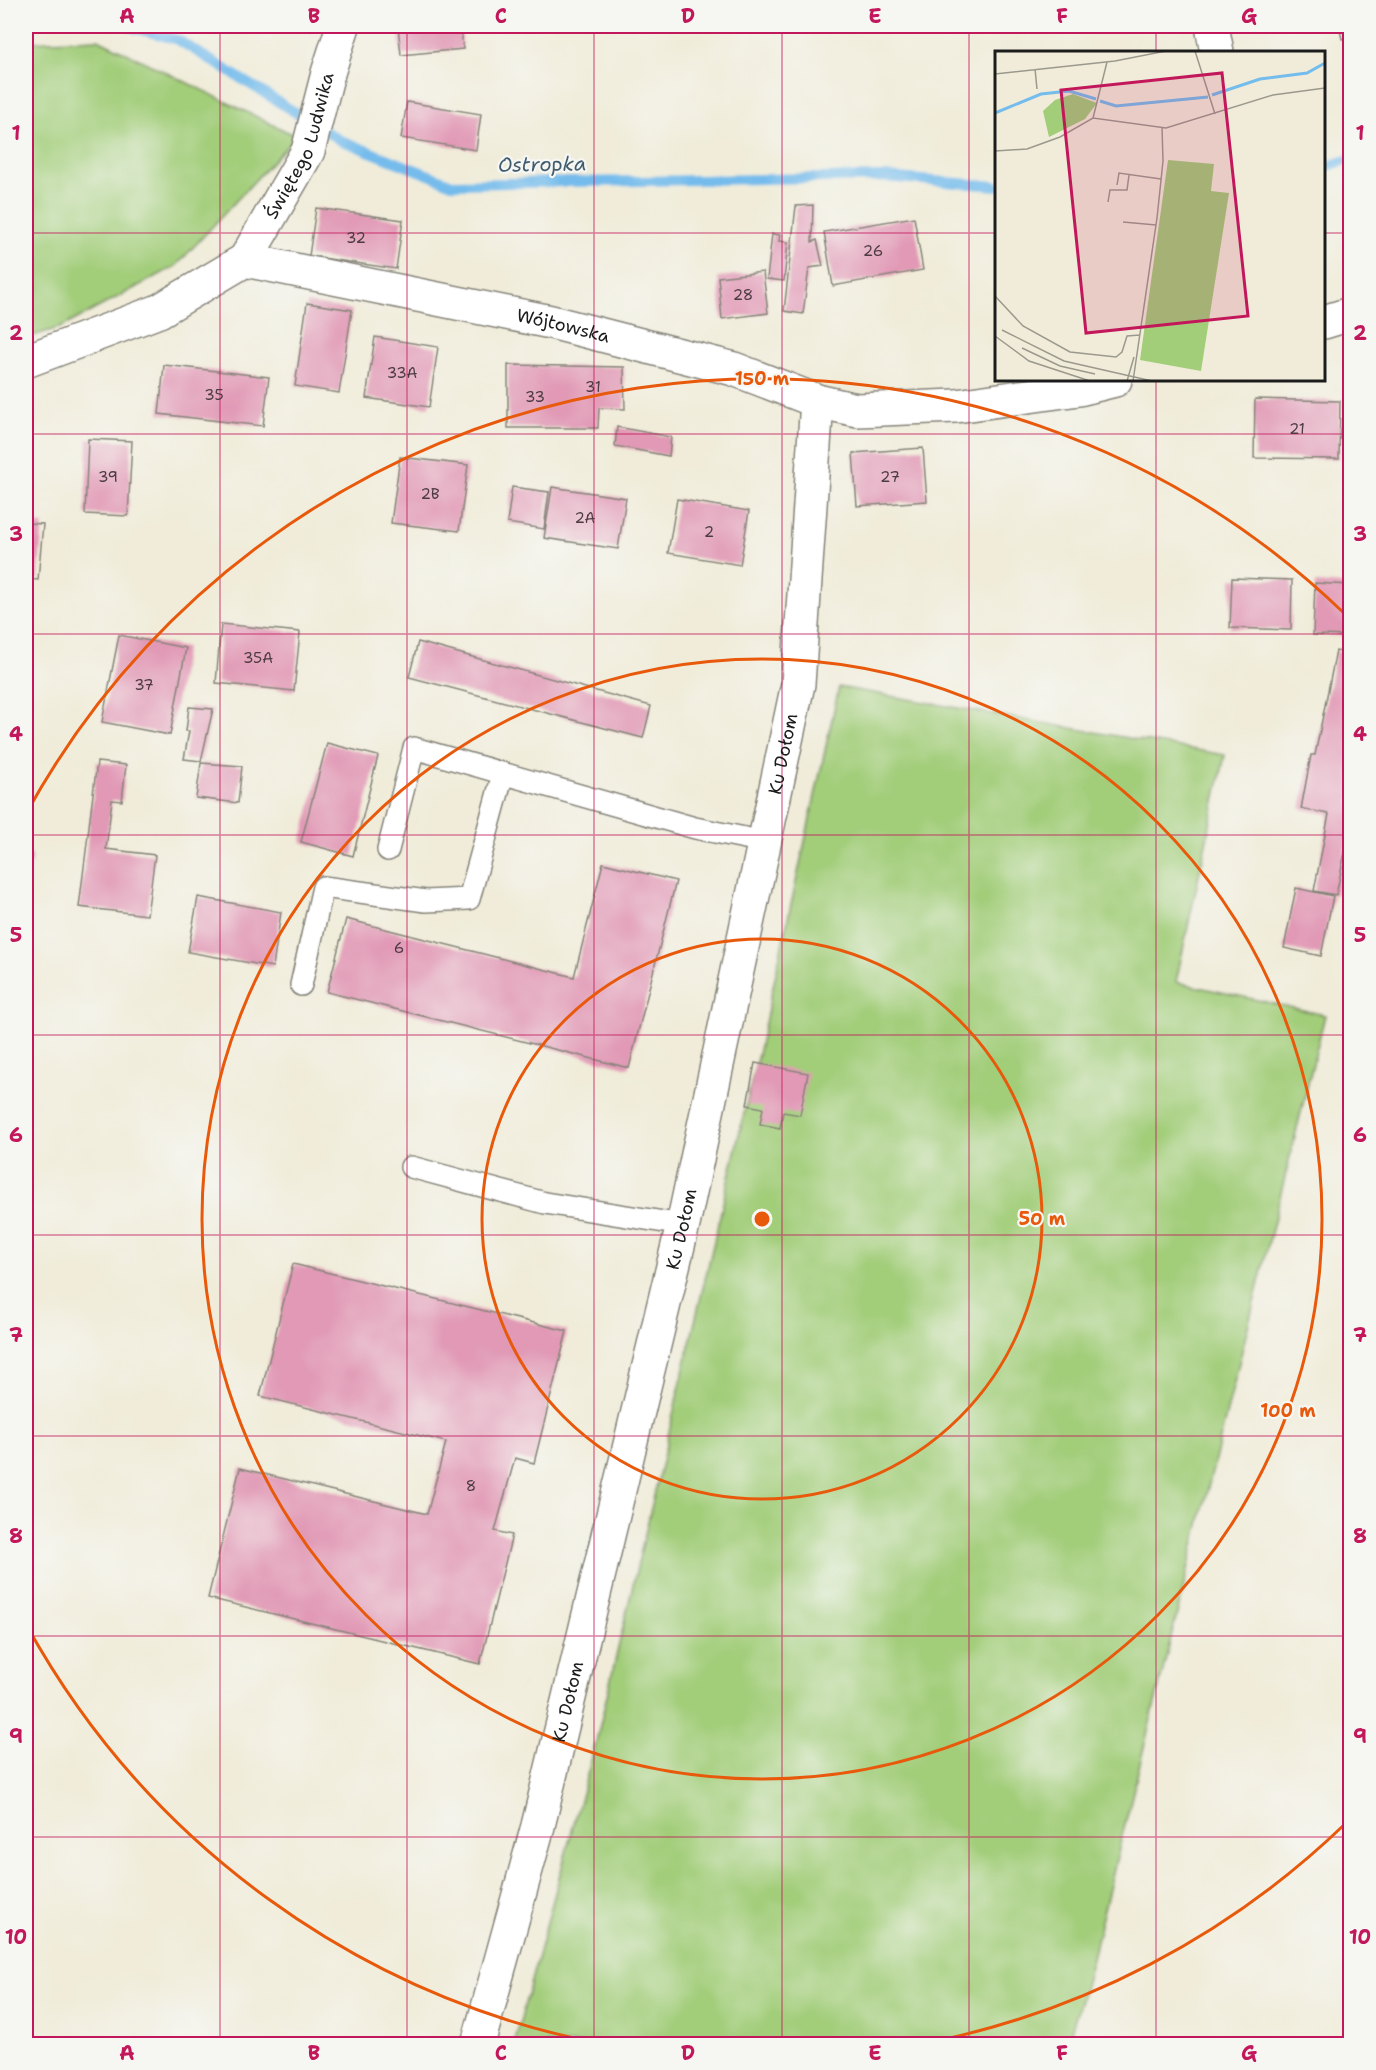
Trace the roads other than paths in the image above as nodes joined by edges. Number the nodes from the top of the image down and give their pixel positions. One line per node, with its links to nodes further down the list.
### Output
1 (343, 26): 4 (street, Świętego Ludwika)
2 (1212, 26): 3 (street)
3 (1217, 51)
4 (245, 260): 7 (street); 9 (street, Wójtowska)
5 (1350, 314): 6 (street)
6 (1325, 320)
7 (26, 361)
8 (1111, 381): 9 (street, Wójtowska)
9 (817, 401): 11 (street, Ku Dołom)
10 (503, 774): 11 (lane); 12 (lane); 13 (lane)
11 (765, 842): 15 (street, Ku Dołom)
12 (388, 850)
13 (301, 985)
14 (411, 1167): 15 (lane)
15 (682, 1225): 16 (street, Ku Dołom)
16 (478, 2044)

